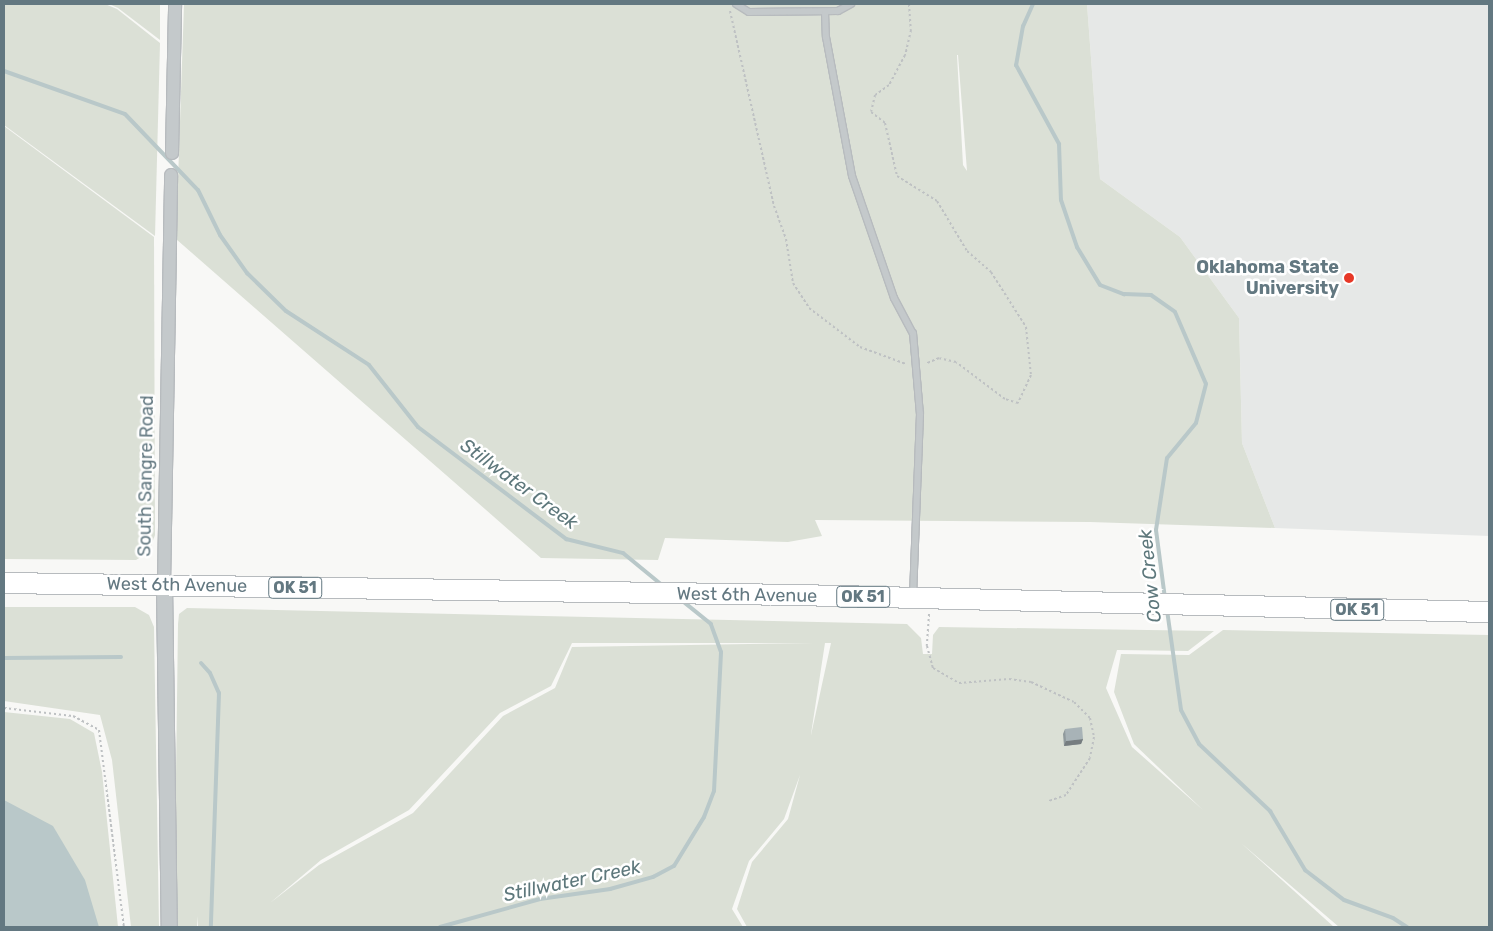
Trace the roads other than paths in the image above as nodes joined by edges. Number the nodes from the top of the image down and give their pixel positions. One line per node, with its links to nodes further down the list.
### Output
1 (175, 4): 5 (street)
2 (736, 4): 4 (lane)
3 (850, 4): 4 (lane)
4 (825, 12): 9 (lane)
5 (172, 153)
6 (171, 175): 8 (street, South Sangre Road)
7 (4, 583): 8 (highway, West 6th Avenue / OK 51)
8 (164, 585): 9 (highway, West 6th Avenue / OK 51); 11 (street, South Sangre Road)
9 (921, 599): 10 (highway, West 6th Avenue / OK 51)
10 (1489, 612)
11 (168, 927)

